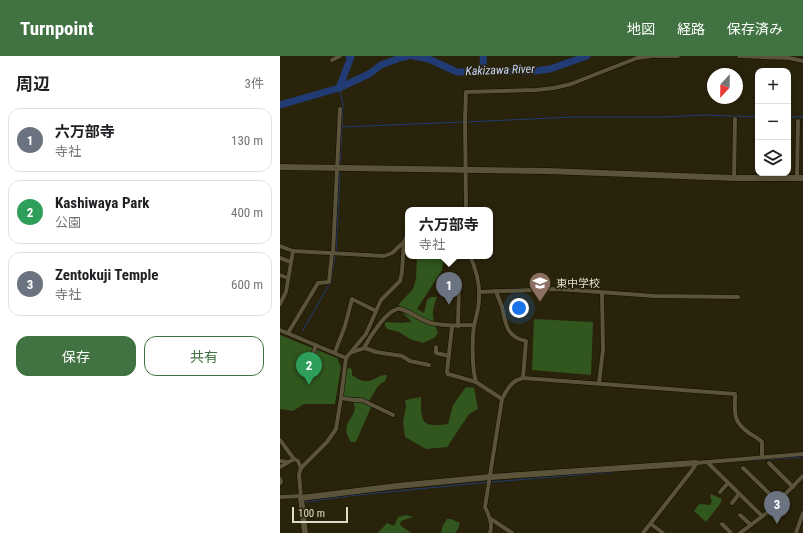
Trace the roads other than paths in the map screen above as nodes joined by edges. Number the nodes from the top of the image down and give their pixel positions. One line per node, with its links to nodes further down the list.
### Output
1 (340, 56): 5 (street)
2 (654, 56): 3 (street); 12 (street)
3 (678, 56)
4 (739, 56): 6 (street)
5 (332, 60)
6 (803, 61)
7 (340, 109): 11 (street)
8 (735, 119): 13 (street)
9 (798, 121): 14 (street)
10 (280, 167): 11 (street)
11 (338, 168): 12 (street); 19 (street)
12 (465, 170): 13 (street); 15 (street)
13 (734, 178): 14 (street)
14 (800, 178)
15 (466, 207)
16 (404, 242): 19 (street); 32 (street)
17 (280, 246): 18 (street)
18 (293, 251): 19 (street); 22 (street)
19 (333, 253): 37 (street)
20 (280, 258): 22 (street)
21 (471, 259): 27 (street)
22 (291, 262): 24 (street)
23 (280, 275): 24 (street)
24 (288, 278): 30 (street)
25 (455, 280): 34 (street)
26 (496, 291): 27 (street); 28 (street); 47 (street)
27 (479, 292): 33 (street)
28 (602, 293): 29 (street); 49 (street)
29 (738, 297)
30 (282, 298): 31 (street)
31 (280, 304)
32 (376, 311): 41 (street); 42 (street)
33 (474, 325): 34 (street); 48 (street)
34 (458, 326): 35 (street)
35 (452, 327): 40 (street); 43 (street)
36 (280, 330): 37 (street)
37 (288, 333): 38 (street)
38 (316, 346): 41 (street); 44 (street)
39 (436, 347): 43 (street)
40 (364, 348): 42 (street); 46 (street)
41 (335, 352): 45 (street)
42 (350, 353): 45 (street)
43 (449, 356): 48 (street)
44 (312, 357)
45 (346, 358): 50 (street)
46 (429, 365)
47 (523, 378): 49 (street); 51 (street)
48 (476, 382): 51 (street)
49 (599, 383): 55 (street)
50 (341, 398): 52 (street); 63 (street)
51 (502, 399): 66 (street)
52 (393, 416)
53 (280, 440): 56 (street)
54 (803, 454): 55 (street)
55 (762, 457): 59 (street)
56 (294, 459): 58 (street); 63 (street)
57 (280, 461): 58 (street)
58 (289, 462): 62 (street)
59 (707, 462): 61 (street); 69 (street)
60 (769, 463): 70 (street)
61 (695, 466): 66 (street); 81 (street)
62 (280, 467)
63 (301, 468): 74 (street)
64 (743, 468): 75 (street)
65 (803, 476): 70 (street)
66 (490, 478): 74 (street); 80 (street)
67 (280, 479): 68 (street)
68 (280, 483)
69 (728, 483): 71 (street); 72 (street)
70 (793, 486): 75 (street)
71 (720, 492)
72 (739, 494): 76 (street); 79 (street)
73 (280, 497): 74 (street)
74 (301, 497): 84 (street)
75 (778, 502): 79 (street)
76 (732, 503)
77 (803, 513): 91 (street)
78 (740, 515): 83 (street)
79 (762, 516): 83 (street)
80 (491, 519): 85 (street); 86 (street)
81 (650, 524): 87 (street); 88 (street)
82 (722, 524): 89 (street)
83 (751, 525): 90 (street)
84 (305, 533)
85 (490, 533)
86 (512, 533)
87 (643, 533)
88 (663, 533)
89 (731, 533)
90 (740, 533)
91 (796, 533)

